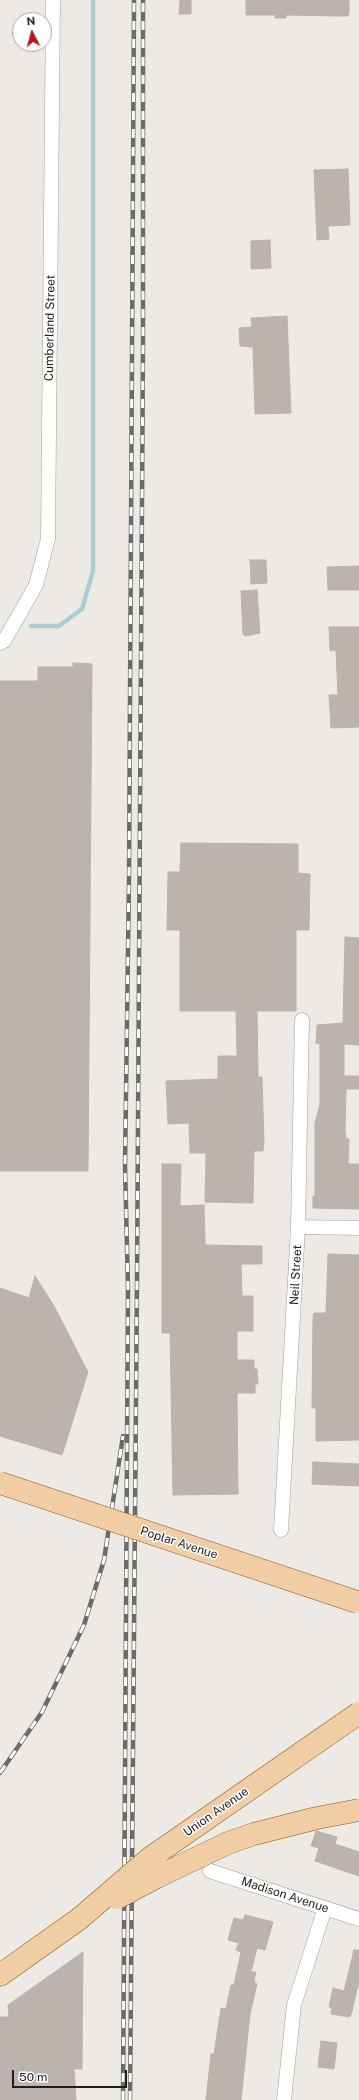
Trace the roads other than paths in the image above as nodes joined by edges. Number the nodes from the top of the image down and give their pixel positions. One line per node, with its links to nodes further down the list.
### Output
1 (53, 0): 2 (street, Cumberland Street)
2 (0, 643)
3 (302, 1020): 4 (street, Neil Street)
4 (298, 1227): 5 (street); 7 (street, Neil Street)
5 (359, 1228)
6 (0, 1483): 8 (main road, Poplar Avenue, bridge)
7 (281, 1530)
8 (359, 1603)
9 (359, 1712): 13 (main road, Union Avenue, bridge)
10 (359, 1810): 13 (main road, Union Avenue, bridge)
11 (210, 1871): 12 (street, Madison Avenue)
12 (326, 1908): 14 (street, Madison Avenue); 16 (street)
13 (79, 1919): 15 (main road, Union Avenue)
14 (359, 1919)
15 (0, 1975)
16 (284, 2100)

